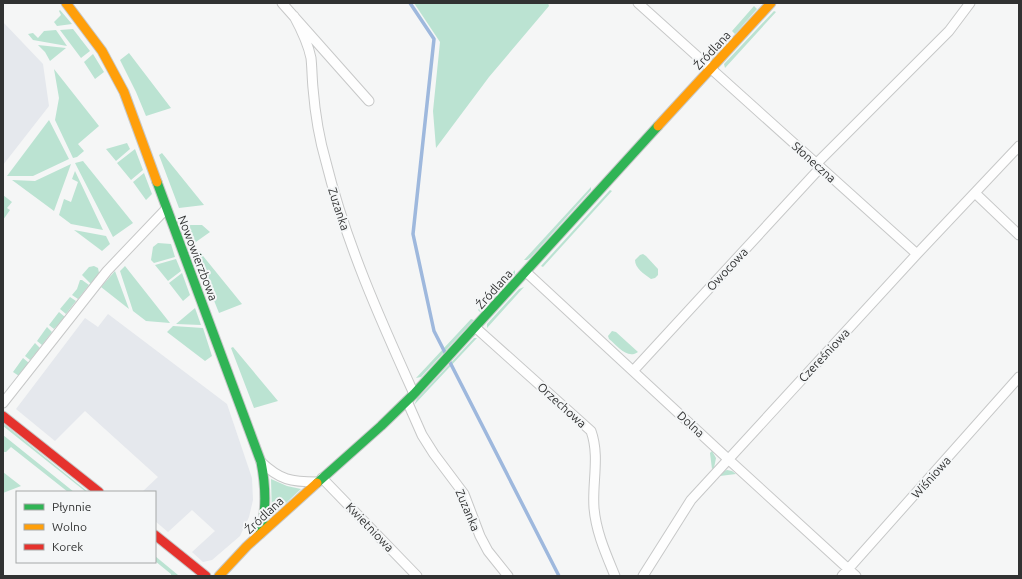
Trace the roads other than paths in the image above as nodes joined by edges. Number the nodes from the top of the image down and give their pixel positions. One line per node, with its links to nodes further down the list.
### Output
1 (66, 3): 12 (street, Nowowierzbowa)
2 (282, 3): 6 (street)
3 (638, 3): 7 (street, Słoneczna)
4 (771, 3): 7 (street, Źródlana)
5 (970, 3): 10 (street, Owocowa)
6 (294, 16): 8 (street); 19 (street, Zuzanka)
7 (710, 69): 10 (street, Słoneczna); 15 (street, Źródlana)
8 (369, 101)
9 (1019, 146): 11 (street, Czereśniowa)
10 (818, 166): 14 (street, Słoneczna); 17 (street, Owocowa)
11 (975, 192): 13 (street); 14 (street, Czereśniowa)
12 (166, 209): 21 (street); 24 (street, Nowowierzbowa)
13 (1019, 235)
14 (917, 254): 23 (street, Czereśniowa)
15 (526, 272): 16 (street, Źródlana); 17 (street, Dolna)
16 (476, 328): 19 (street, Źródlana); 34 (street, Orzechowa)
17 (633, 371): 23 (street, Dolna)
18 (1019, 377): 29 (street, Wiśniowa)
19 (414, 394): 20 (street, Źródlana)
20 (407, 402): 25 (street, Źródlana); 33 (street, Zuzanka)
21 (3, 403)
22 (3, 416): 26 (street)
23 (728, 459): 29 (street, Dolna); 35 (street, Czereśniowa)
24 (261, 462): 25 (street); 27 (street, Nowowierzbowa)
25 (320, 480): 27 (street, Źródlana); 32 (street, Kwietniowa)
26 (99, 491)
27 (260, 535): 31 (street, Źródlana)
28 (156, 536): 30 (street)
29 (845, 572): 36 (street, Dolna)
30 (206, 576)
31 (219, 576)
32 (417, 576)
33 (508, 576)
34 (615, 576)
35 (643, 576)
36 (856, 576)

